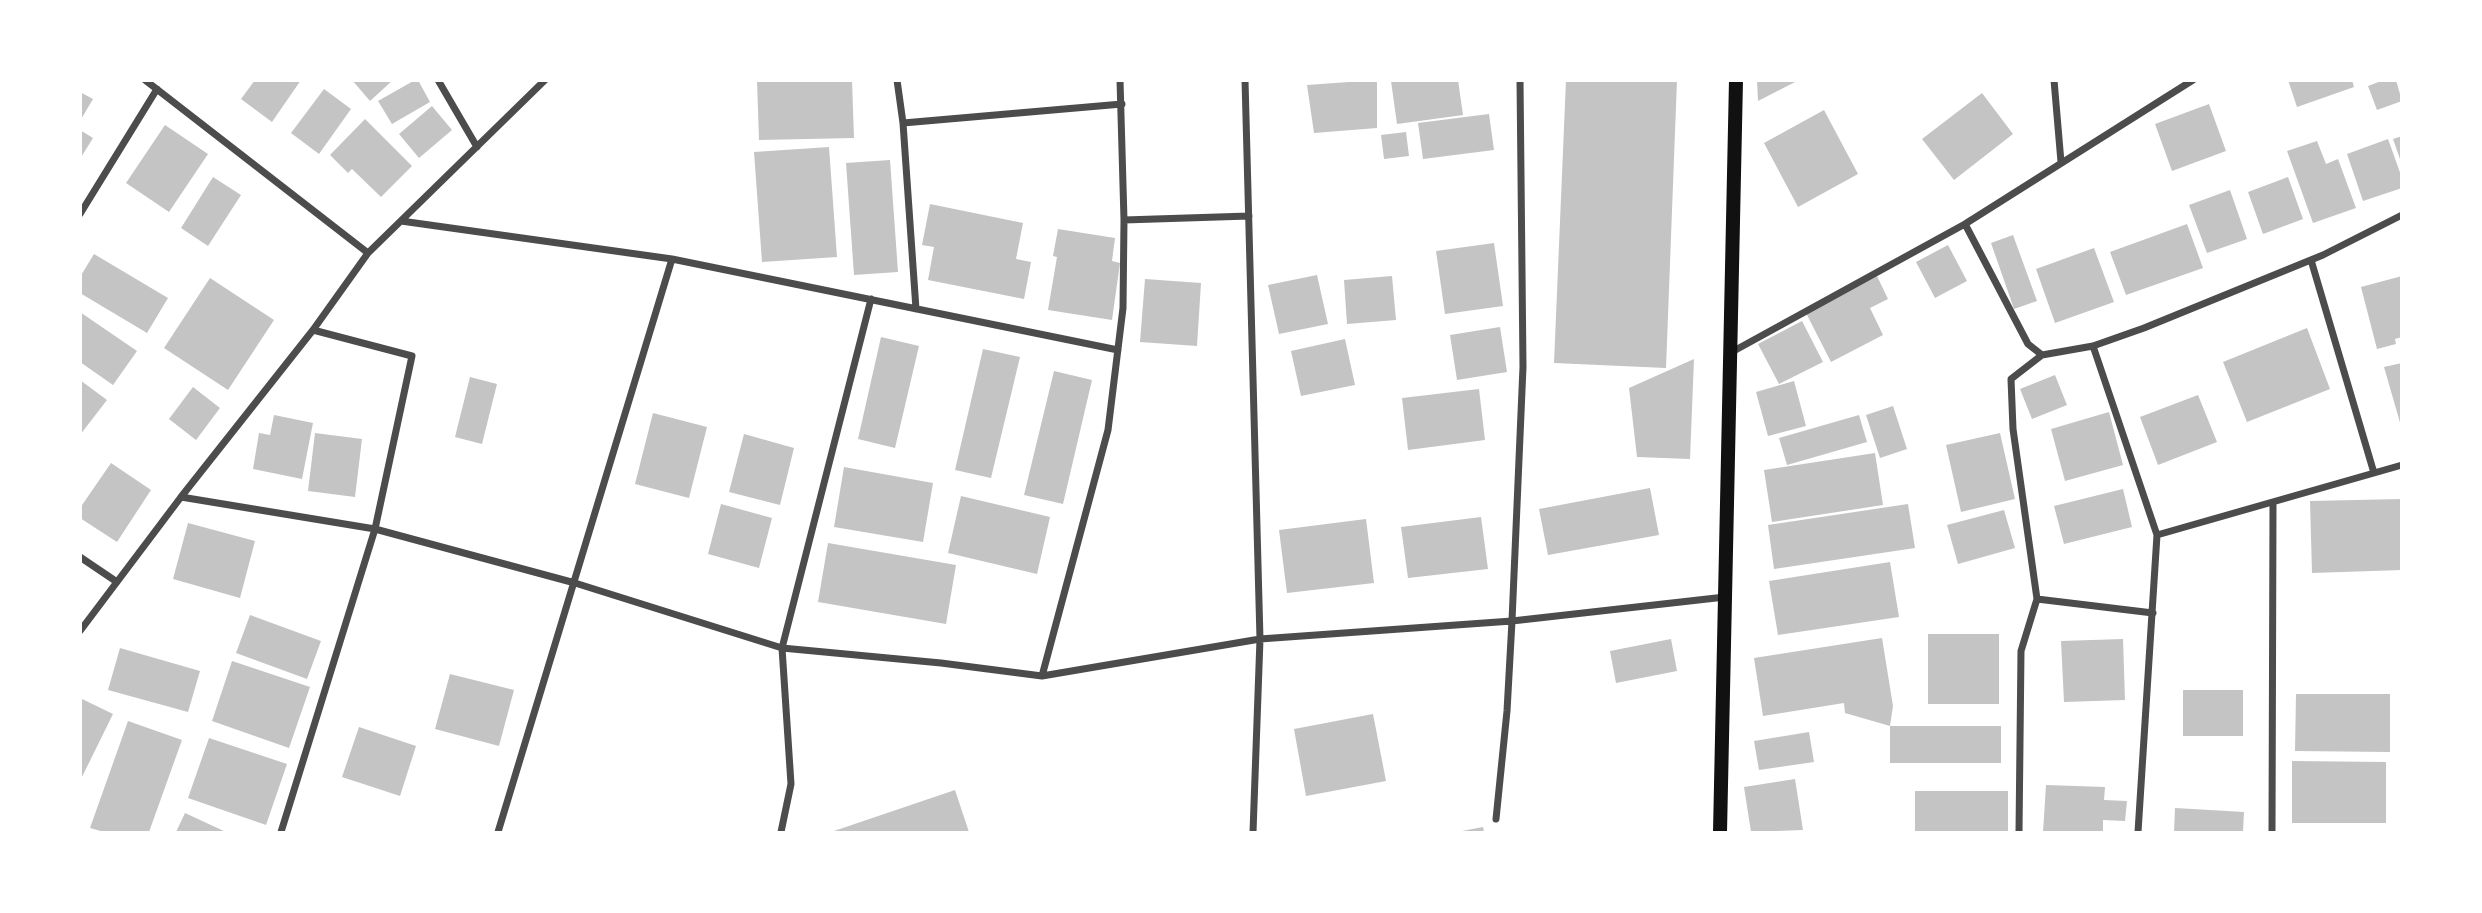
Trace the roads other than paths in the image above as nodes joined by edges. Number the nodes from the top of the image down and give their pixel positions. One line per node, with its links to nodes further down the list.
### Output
1 (145, 80): 11 (street)
2 (438, 80): 14 (street)
3 (545, 80): 14 (street)
4 (897, 80): 13 (street)
5 (1120, 80): 12 (street)
6 (1245, 80): 18 (street)
7 (1520, 80): 44 (street)
8 (1736, 80): 30 (main road)
9 (2054, 80): 15 (street)
10 (2193, 80): 15 (street)
11 (158, 89): 16 (street); 22 (street)
12 (1122, 104): 13 (street); 19 (street)
13 (903, 123): 26 (street)
14 (477, 147): 20 (street)
15 (2061, 162): 21 (street)
16 (80, 214)
17 (2402, 215): 24 (street)
18 (1249, 216): 19 (street); 46 (street)
19 (1124, 220): 29 (street)
20 (401, 221): 22 (street); 23 (street)
21 (1965, 225): 30 (street); 31 (street)
22 (368, 253): 27 (street)
23 (672, 259): 25 (street); 40 (street)
24 (2311, 260): 28 (street); 33 (street)
25 (871, 299): 26 (street); 47 (street)
26 (916, 309): 29 (street)
27 (313, 330): 34 (street); 36 (street)
28 (2093, 346): 31 (street); 37 (street)
29 (1118, 350): 48 (street)
30 (1730, 353): 41 (main road)
31 (2042, 355): 42 (street)
32 (2402, 465): 33 (street)
33 (2374, 473): 35 (street)
34 (181, 497): 36 (street); 39 (street)
35 (2273, 503): 37 (street); 57 (street)
36 (375, 529): 40 (street); 50 (street)
37 (2157, 535): 43 (street)
38 (80, 556): 39 (street)
39 (117, 582): 45 (street)
40 (575, 583): 47 (street); 51 (street)
41 (1725, 597): 44 (street); 54 (main road)
42 (2037, 599): 43 (street); 55 (street)
43 (2154, 613): 56 (street)
44 (1512, 621): 46 (street); 49 (street)
45 (80, 631)
46 (1260, 639): 48 (street); 53 (street)
47 (782, 648): 48 (street); 52 (street)
48 (1042, 676)
49 (1496, 819)
50 (281, 832)
51 (498, 832)
52 (780, 832)
53 (1253, 832)
54 (1720, 832)
55 (2019, 832)
56 (2138, 832)
57 (2272, 832)

